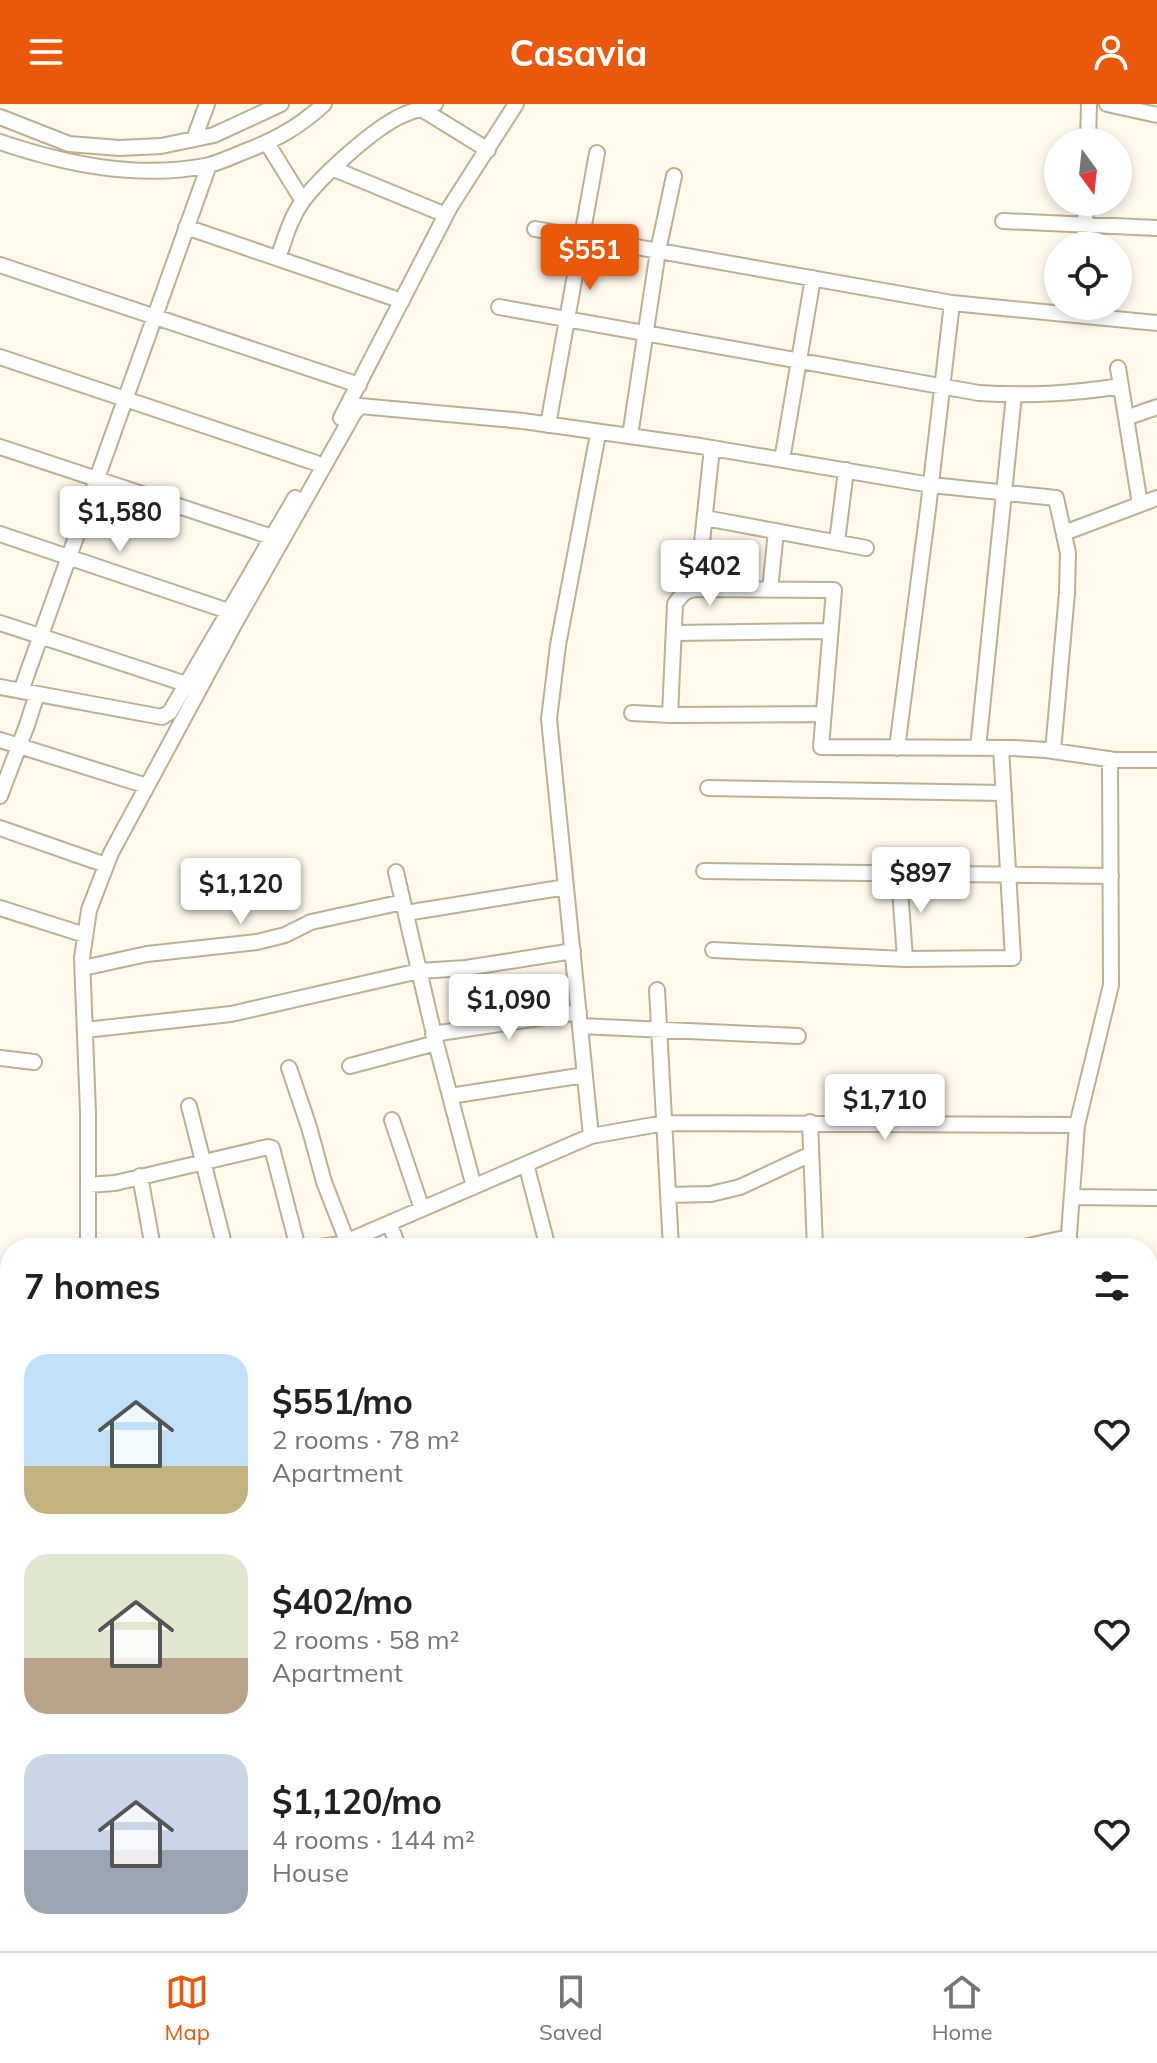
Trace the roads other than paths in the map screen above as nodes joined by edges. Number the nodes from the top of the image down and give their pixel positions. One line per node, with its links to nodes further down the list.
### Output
1 (207, 104): 12 (street)
2 (281, 104): 12 (street)
3 (324, 104): 14 (street)
4 (435, 104): 8 (street)
5 (514, 104): 15 (street)
6 (1089, 104): 11 (street)
7 (1107, 104): 9 (street)
8 (420, 108): 15 (street); 18 (street)
9 (1157, 115)
10 (0, 117): 12 (street)
11 (1088, 128)
12 (194, 139)
13 (0, 142): 17 (street)
14 (267, 143): 17 (street); 20 (street)
15 (488, 150): 21 (street)
16 (597, 153): 29 (street)
17 (209, 165): 25 (street)
18 (334, 169): 20 (street); 21 (street)
19 (674, 176): 30 (street)
20 (303, 201): 31 (street)
21 (446, 215): 34 (street)
22 (1085, 216): 24 (street)
23 (1003, 221): 24 (street)
24 (1085, 223): 26 (street); 28 (street)
25 (186, 227): 31 (street); 38 (street)
26 (1157, 228)
27 (535, 229): 29 (street)
28 (1085, 232)
29 (581, 237): 30 (street); 40 (street)
30 (658, 251): 33 (street); 42 (street)
31 (278, 258): 34 (street)
32 (0, 265): 38 (street)
33 (813, 278): 35 (street); 44 (street)
34 (402, 301): 46 (street)
35 (952, 303): 37 (street); 48 (street)
36 (499, 307): 40 (street)
37 (1044, 309)
38 (154, 316): 46 (street); 50 (street)
39 (1132, 319): 41 (street)
40 (566, 320): 42 (street); 53 (street)
41 (1157, 323)
42 (645, 334): 44 (street); 55 (street)
43 (0, 357): 50 (street)
44 (798, 361): 48 (street); 58 (street)
45 (1118, 368): 47 (street)
46 (359, 385): 59 (street)
47 (1121, 386): 49 (street); 52 (street)
48 (943, 387): 49 (street); 62 (street)
49 (1014, 395): 63 (street)
50 (125, 398): 59 (street); 61 (street)
51 (1157, 407): 52 (street)
52 (1126, 418): 65 (street)
53 (548, 425): 55 (street); 96 (street)
54 (598, 434): 107 (street)
55 (630, 436): 57 (street)
56 (0, 447): 61 (street)
57 (712, 448): 58 (street); 66 (street)
58 (782, 460): 60 (street)
59 (316, 463): 70 (street)
60 (846, 470): 62 (street); 71 (street)
61 (96, 480): 70 (street); 73 (street)
62 (931, 485): 63 (street); 90 (street)
63 (1005, 492): 68 (street); 91 (street)
64 (1157, 498): 65 (street)
65 (1140, 504): 68 (street)
66 (705, 518): 67 (street); 74 (street)
67 (776, 531): 71 (street); 75 (street)
68 (1064, 533): 93 (street)
69 (0, 534): 73 (street)
70 (272, 537): 76 (street)
71 (837, 542): 72 (street)
72 (866, 548)
73 (69, 557): 76 (street); 80 (street)
74 (697, 589): 75 (street); 79 (street)
75 (770, 590): 78 (street)
76 (228, 611): 81 (street)
77 (0, 623): 80 (street)
78 (830, 631): 79 (street); 86 (street)
79 (674, 633): 87 (street)
80 (40, 637): 81 (street); 83 (street)
81 (186, 684): 84 (street)
82 (0, 687): 83 (street)
83 (21, 691): 84 (street)
84 (37, 694): 89 (street)
85 (632, 713): 87 (street)
86 (824, 714): 87 (street); 90 (street)
87 (670, 715)
88 (0, 740): 89 (street)
89 (20, 745): 96 (street); 99 (street)
90 (897, 748): 91 (street)
91 (978, 748): 92 (street)
92 (1001, 748): 93 (street); 98 (street)
93 (1053, 751): 94 (street)
94 (1110, 759): 95 (street); 106 (street)
95 (1157, 760)
96 (147, 786): 101 (street)
97 (708, 788): 98 (street)
98 (1004, 793): 105 (street)
99 (0, 796)
100 (0, 828): 101 (street)
101 (106, 865): 110 (street)
102 (704, 871): 104 (street)
103 (396, 872): 109 (street)
104 (899, 874): 105 (street); 113 (street)
105 (1010, 875): 106 (street); 113 (street)
106 (1111, 876): 132 (street)
107 (566, 887): 109 (street); 112 (street)
108 (0, 908): 110 (street)
109 (404, 908): 114 (street); 115 (street)
110 (85, 935): 114 (street)
111 (713, 950): 113 (street)
112 (573, 951): 115 (street); 117 (street)
113 (905, 959)
114 (83, 968): 118 (street)
115 (419, 971): 118 (street); 121 (street)
116 (657, 990): 119 (street)
117 (580, 1019): 119 (street); 121 (street); 126 (street)
118 (85, 1030): 138 (street)
119 (658, 1030): 120 (street); 131 (street)
120 (798, 1036)
121 (434, 1038): 124 (street); 127 (street)
122 (0, 1058): 123 (street)
123 (34, 1062)
124 (350, 1066)
125 (289, 1068): 149 (street)
126 (585, 1075): 127 (street); 133 (street)
127 (450, 1096): 139 (street)
128 (189, 1106): 135 (street)
129 (392, 1120): 143 (street)
130 (810, 1122): 131 (street); 132 (street); 134 (street)
131 (665, 1123): 133 (street); 140 (street)
132 (1077, 1125): 141 (street)
133 (591, 1136): 136 (street)
134 (811, 1154): 140 (street); 154 (street)
135 (203, 1162): 137 (street); 147 (street); 148 (street)
136 (526, 1164): 139 (street); 152 (street)
137 (140, 1176): 138 (street); 146 (street)
138 (88, 1185): 145 (street)
139 (474, 1187): 143 (street)
140 (668, 1195): 153 (street)
141 (1072, 1197): 142 (street); 155 (street)
142 (1157, 1198)
143 (422, 1209): 144 (street)
144 (389, 1223): 150 (street); 151 (street)
145 (88, 1238)
146 (151, 1238)
147 (222, 1238)
148 (295, 1238)
149 (346, 1238)
150 (354, 1238)
151 (395, 1238)
152 (545, 1238)
153 (670, 1238)
154 (815, 1238)
155 (1068, 1238)

